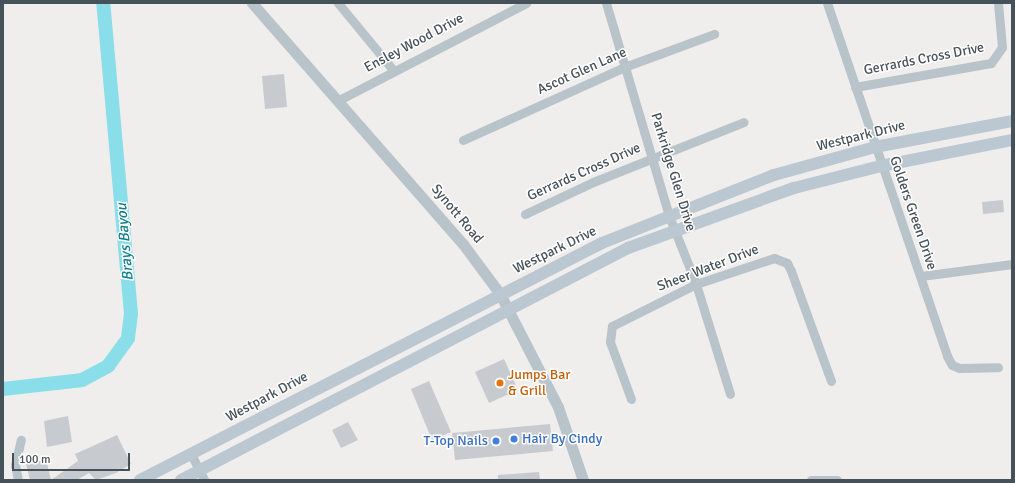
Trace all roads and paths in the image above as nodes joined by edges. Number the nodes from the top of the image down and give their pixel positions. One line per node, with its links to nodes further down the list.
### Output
1 (252, 3): 12 (street, Synott Road)
2 (338, 3): 10 (street)
3 (526, 3): 7 (street, Ensley Wood Drive)
4 (606, 3): 9 (street, Parkridge Glen Drive)
5 (827, 3): 11 (street, Golders Green Drive)
6 (998, 3): 11 (street, Gerrards Cross Drive)
7 (507, 7): 10 (street, Ensley Wood Drive)
8 (714, 34): 9 (street, Ascot Glen Lane)
9 (627, 66): 15 (street, Ascot Glen Lane); 18 (street, Parkridge Glen Drive)
10 (393, 70): 12 (street, Ensley Wood Drive)
11 (855, 87): 17 (street, Golders Green Drive)
12 (339, 100): 26 (street, Synott Road)
13 (1012, 121): 17 (main road, Westpark Drive)
14 (744, 122): 18 (street, Gerrards Cross Drive)
15 (463, 140)
16 (1012, 140): 19 (main road)
17 (875, 147): 19 (street, Golders Green Drive); 21 (main road, Westpark Drive)
18 (653, 157): 20 (street, Gerrards Cross Drive); 21 (street, Parkridge Glen Drive)
19 (881, 166): 22 (main road); 24 (street, Golders Green Drive)
20 (525, 214)
21 (669, 216): 22 (street, Parkridge Glen Drive); 26 (main road, Westpark Drive)
22 (676, 230): 25 (street, Parkridge Glen Drive); 27 (main road)
23 (1012, 264): 24 (street)
24 (921, 276): 30 (street, Golders Green Drive)
25 (696, 284): 31 (street, Sheer Water Drive); 32 (street, Parkridge Glen Drive); 33 (street, Sheer Water Drive)
26 (500, 294): 27 (street, Synott Road); 28 (main road, Westpark Drive)
27 (510, 308): 29 (main road); 40 (street, Synott Road)
28 (389, 350): 29 (main road); 35 (main road, Westpark Drive)
29 (398, 367): 36 (main road)
30 (998, 367)
31 (831, 381)
32 (730, 394)
33 (631, 399)
34 (21, 440): 37 (street)
35 (191, 454): 36 (street); 38 (main road, Westpark Drive)
36 (202, 475): 39 (main road)
37 (18, 480)
38 (140, 480)
39 (181, 480)
40 (583, 480)
41 (811, 480): 42 (street)
42 (837, 480)

